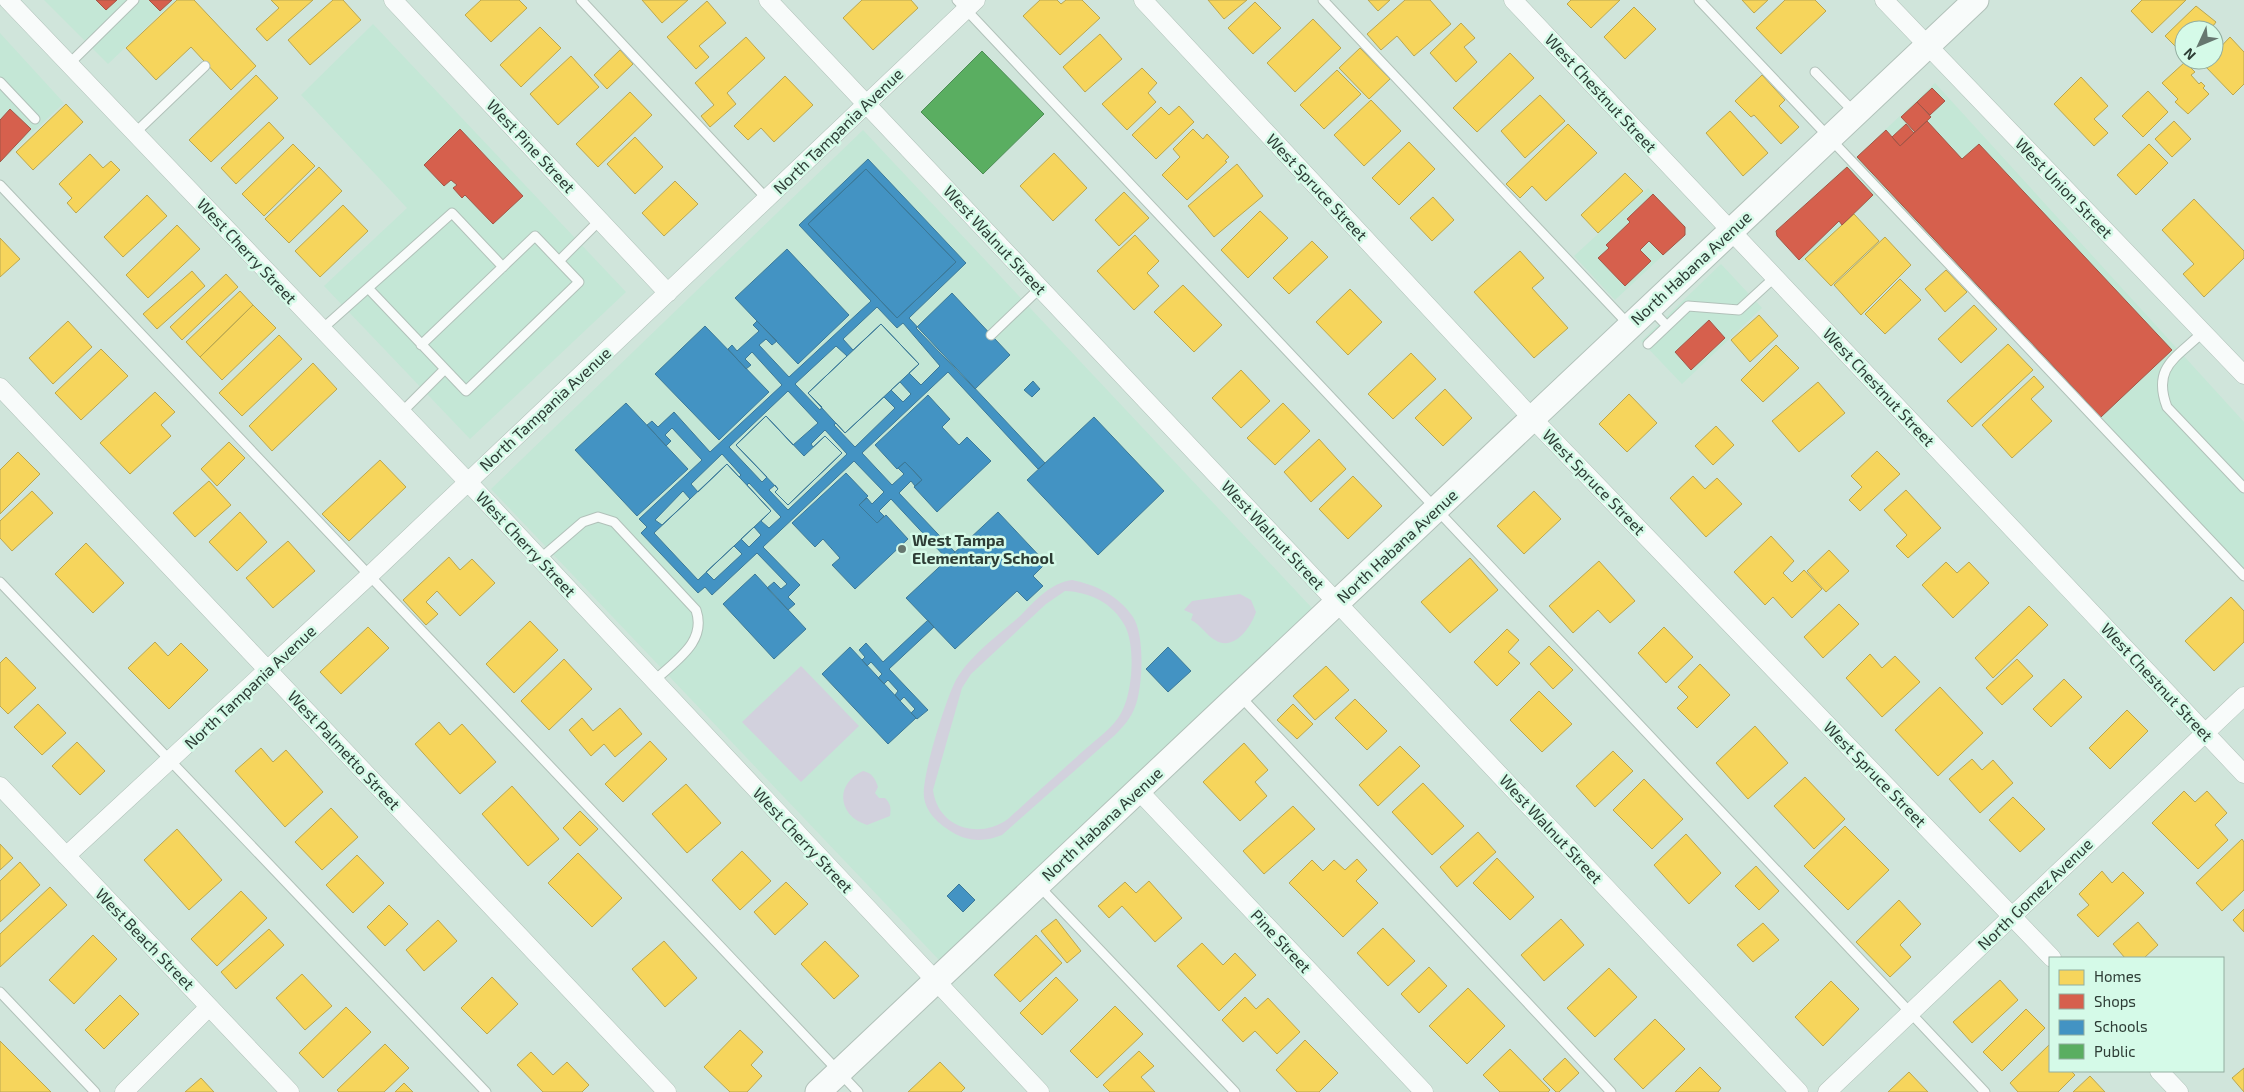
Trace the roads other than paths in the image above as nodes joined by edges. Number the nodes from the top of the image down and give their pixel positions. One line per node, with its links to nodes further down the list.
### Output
1 (8, 0): 14 (street, West Cherry Street)
2 (134, 0): 14 (lane)
3 (393, 0): 25 (street, West Pine Street)
4 (581, 0): 24 (lane)
5 (768, 0): 18 (street, West Walnut Street)
6 (1143, 0): 45 (street, West Spruce Street)
7 (1323, 0): 34 (lane)
8 (1514, 0): 26 (street, West Chestnut Street)
9 (1699, 0): 22 (lane)
10 (1884, 0): 13 (street, West Union Street)
11 (1976, 0): 13 (street, North Habana Avenue)
12 (966, 3): 18 (street, North Tampania Avenue); 48 (lane)
13 (1927, 46): 19 (street, North Habana Avenue); 37 (street, West Union Street)
14 (69, 64): 21 (street, West Cherry Street)
15 (205, 66): 21 (lane)
16 (1815, 72): 19 (lane)
17 (0, 82): 20 (lane)
18 (866, 104): 24 (street, North Tampania Avenue); 31 (street, West Walnut Street)
19 (1856, 113): 22 (street, North Habana Avenue)
20 (35, 119)
21 (135, 133): 36 (street, West Cherry Street)
22 (1829, 138): 26 (street, North Habana Avenue); 51 (lane)
23 (0, 185): 50 (lane)
24 (767, 198): 32 (street, North Tampania Avenue)
25 (600, 220): 27 (lane); 32 (street, West Pine Street)
26 (1731, 230): 29 (street, West Chestnut Street); 33 (street, North Habana Avenue)
27 (559, 261): 28 (lane); 41 (lane)
28 (503, 267): 30 (lane); 40 (lane)
29 (1775, 277): 35 (lane); 58 (street, West Chestnut Street)
30 (368, 288): 36 (lane); 40 (lane)
31 (1040, 288): 38 (lane); 53 (street, West Walnut Street)
32 (668, 293): 46 (street, North Tampania Avenue)
33 (1650, 307): 34 (street, North Habana Avenue); 35 (lane)
34 (1630, 326): 45 (street, North Habana Avenue)
35 (1667, 326): 39 (lane)
36 (321, 330): 44 (street, West Cherry Street)
37 (2203, 332): 42 (street, West Union Street); 47 (lane)
38 (991, 335)
39 (1648, 344)
40 (421, 345): 41 (lane)
41 (445, 369): 44 (lane)
42 (2244, 375)
43 (0, 386): 54 (street, West Palmetto Street)
44 (402, 412): 46 (street, West Cherry Street)
45 (1532, 418): 48 (street, North Habana Avenue); 65 (street, West Spruce Street)
46 (468, 482): 49 (street, West Cherry Street); 50 (street, North Tampania Avenue)
47 (2244, 488)
48 (1437, 508): 53 (street, North Habana Avenue); 70 (lane)
49 (540, 560): 55 (street, West Cherry Street); 55 (lane)
50 (370, 575): 54 (street, North Tampania Avenue); 71 (lane)
51 (2244, 576)
52 (0, 582): 59 (lane)
53 (1337, 602): 56 (street, North Habana Avenue); 84 (street, West Walnut Street)
54 (268, 670): 59 (street, North Tampania Avenue); 77 (street, West Palmetto Street)
55 (654, 681): 67 (street, West Cherry Street)
56 (1239, 695): 62 (street, North Habana Avenue); 83 (lane)
57 (2244, 696): 58 (street, North Gomez Avenue)
58 (2205, 733): 60 (street, West Chestnut Street); 65 (street, North Gomez Avenue)
59 (169, 762): 63 (street, North Tampania Avenue); 76 (lane)
60 (2244, 774)
61 (0, 786): 63 (street, West Beach Street)
62 (1138, 790): 64 (street, North Habana Avenue); 82 (street, Pine Street)
63 (66, 856): 69 (street, West Beach Street)
64 (1038, 885): 67 (street, North Habana Avenue); 81 (lane)
65 (2012, 916): 66 (street, West Spruce Street); 70 (street, North Gomez Avenue)
66 (2051, 957)
67 (935, 981): 71 (street, North Habana Avenue); 80 (street, West Cherry Street)
68 (0, 992): 73 (lane)
69 (209, 1007): 74 (street); 75 (street, West Beach Street)
70 (1910, 1013): 85 (street, North Gomez Avenue); 86 (lane)
71 (839, 1072): 78 (street, North Habana Avenue); 79 (lane)
72 (2160, 1072): 87 (street)
73 (95, 1092)
74 (124, 1092)
75 (290, 1092)
76 (486, 1092)
77 (667, 1092)
78 (818, 1092)
79 (858, 1092)
80 (1040, 1092)
81 (1235, 1092)
82 (1424, 1092)
83 (1611, 1092)
84 (1799, 1092)
85 (1827, 1092)
86 (1985, 1092)
87 (2179, 1092)

